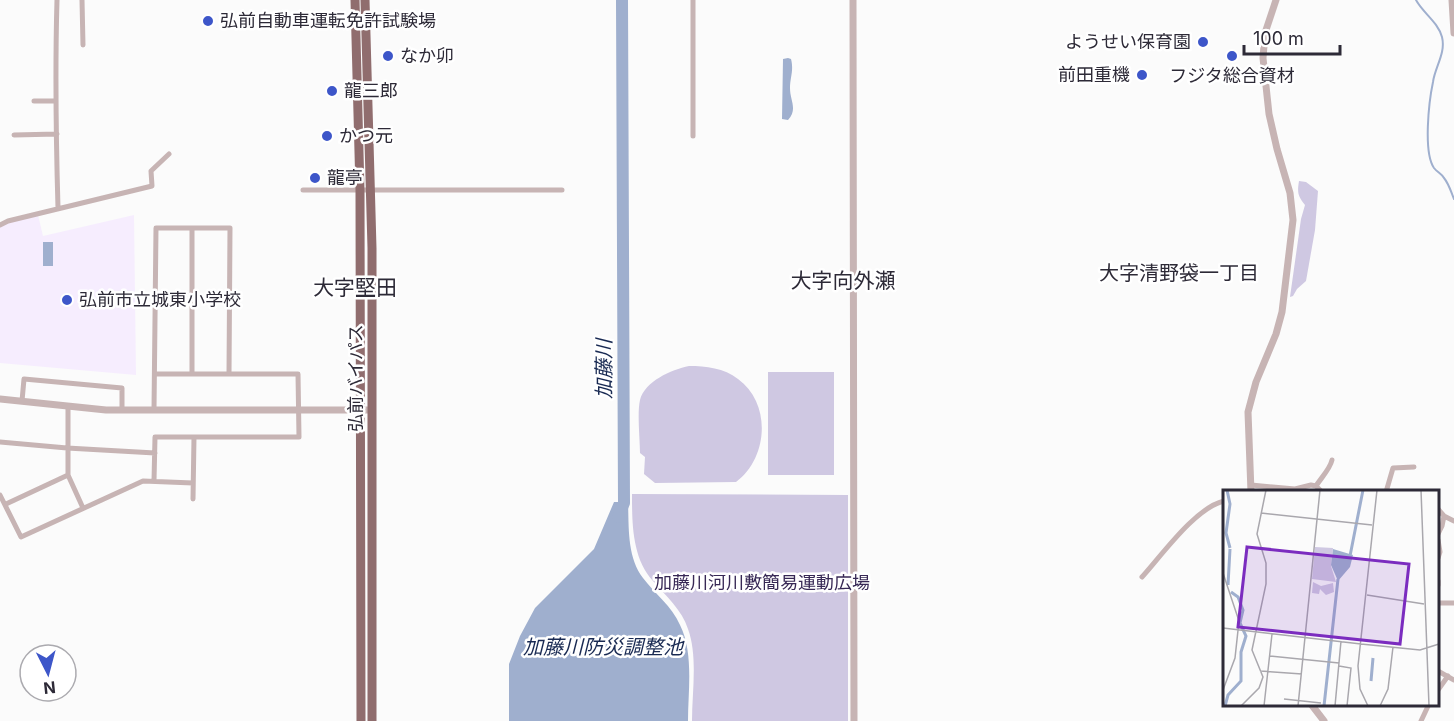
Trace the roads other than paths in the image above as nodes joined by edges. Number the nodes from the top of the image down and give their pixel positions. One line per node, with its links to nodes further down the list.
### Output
1 (57, 0): 12 (street)
2 (82, 0): 10 (street)
3 (355, 0): 19 (highway, 弘前バイパス)
4 (365, 0): 20 (highway, 弘前バイパス)
5 (693, 0): 15 (street)
6 (853, 0): 65 (street)
7 (1276, 0): 45 (street)
8 (1452, 0): 9 (street)
9 (1454, 33)
10 (83, 45)
11 (34, 101): 12 (street)
12 (55, 101): 13 (street)
13 (57, 134): 14 (street); 21 (street)
14 (14, 135)
15 (693, 136)
16 (170, 154): 21 (street)
17 (562, 189): 20 (street)
18 (303, 190): 19 (street)
19 (360, 190): 20 (street); 33 (highway, 弘前バイパス)
20 (371, 190): 34 (highway, 弘前バイパス)
21 (58, 208): 22 (street)
22 (0, 225)
23 (192, 228): 24 (street); 25 (street); 26 (street)
24 (155, 374): 25 (street); 31 (street)
25 (192, 374): 26 (street)
26 (229, 374): 32 (street)
27 (0, 399): 28 (street)
28 (22, 401): 29 (street); 30 (street)
29 (68, 406): 30 (street); 37 (street)
30 (122, 410): 31 (street)
31 (154, 410): 32 (street)
32 (299, 410): 33 (street); 35 (street)
33 (360, 410): 34 (street); 63 (highway, 弘前バイパス)
34 (372, 410): 64 (highway, 弘前バイパス)
35 (194, 437): 38 (street); 43 (street)
36 (0, 442): 37 (street)
37 (67, 448): 38 (street); 41 (street)
38 (155, 453): 42 (street)
39 (1332, 460): 44 (street)
40 (1414, 467): 48 (street)
41 (68, 475): 52 (street); 53 (street)
42 (154, 481): 43 (street); 53 (street)
43 (194, 483): 50 (street)
44 (1316, 486): 46 (street); 47 (street)
45 (1251, 488): 46 (street)
46 (1303, 489)
47 (1320, 490)
48 (1387, 490)
49 (0, 495): 52 (street)
50 (193, 499)
51 (1223, 501): 58 (street)
52 (6, 504): 53 (street)
53 (83, 508)
54 (1439, 511): 55 (street)
55 (1444, 516): 56 (street); 57 (street)
56 (1454, 521)
57 (1439, 531)
58 (1142, 577)
59 (1451, 678): 60 (street)
60 (1439, 688)
61 (1312, 706): 66 (street)
62 (1430, 706): 67 (street)
63 (361, 721)
64 (372, 721)
65 (854, 721)
66 (1324, 721)
67 (1422, 721)

